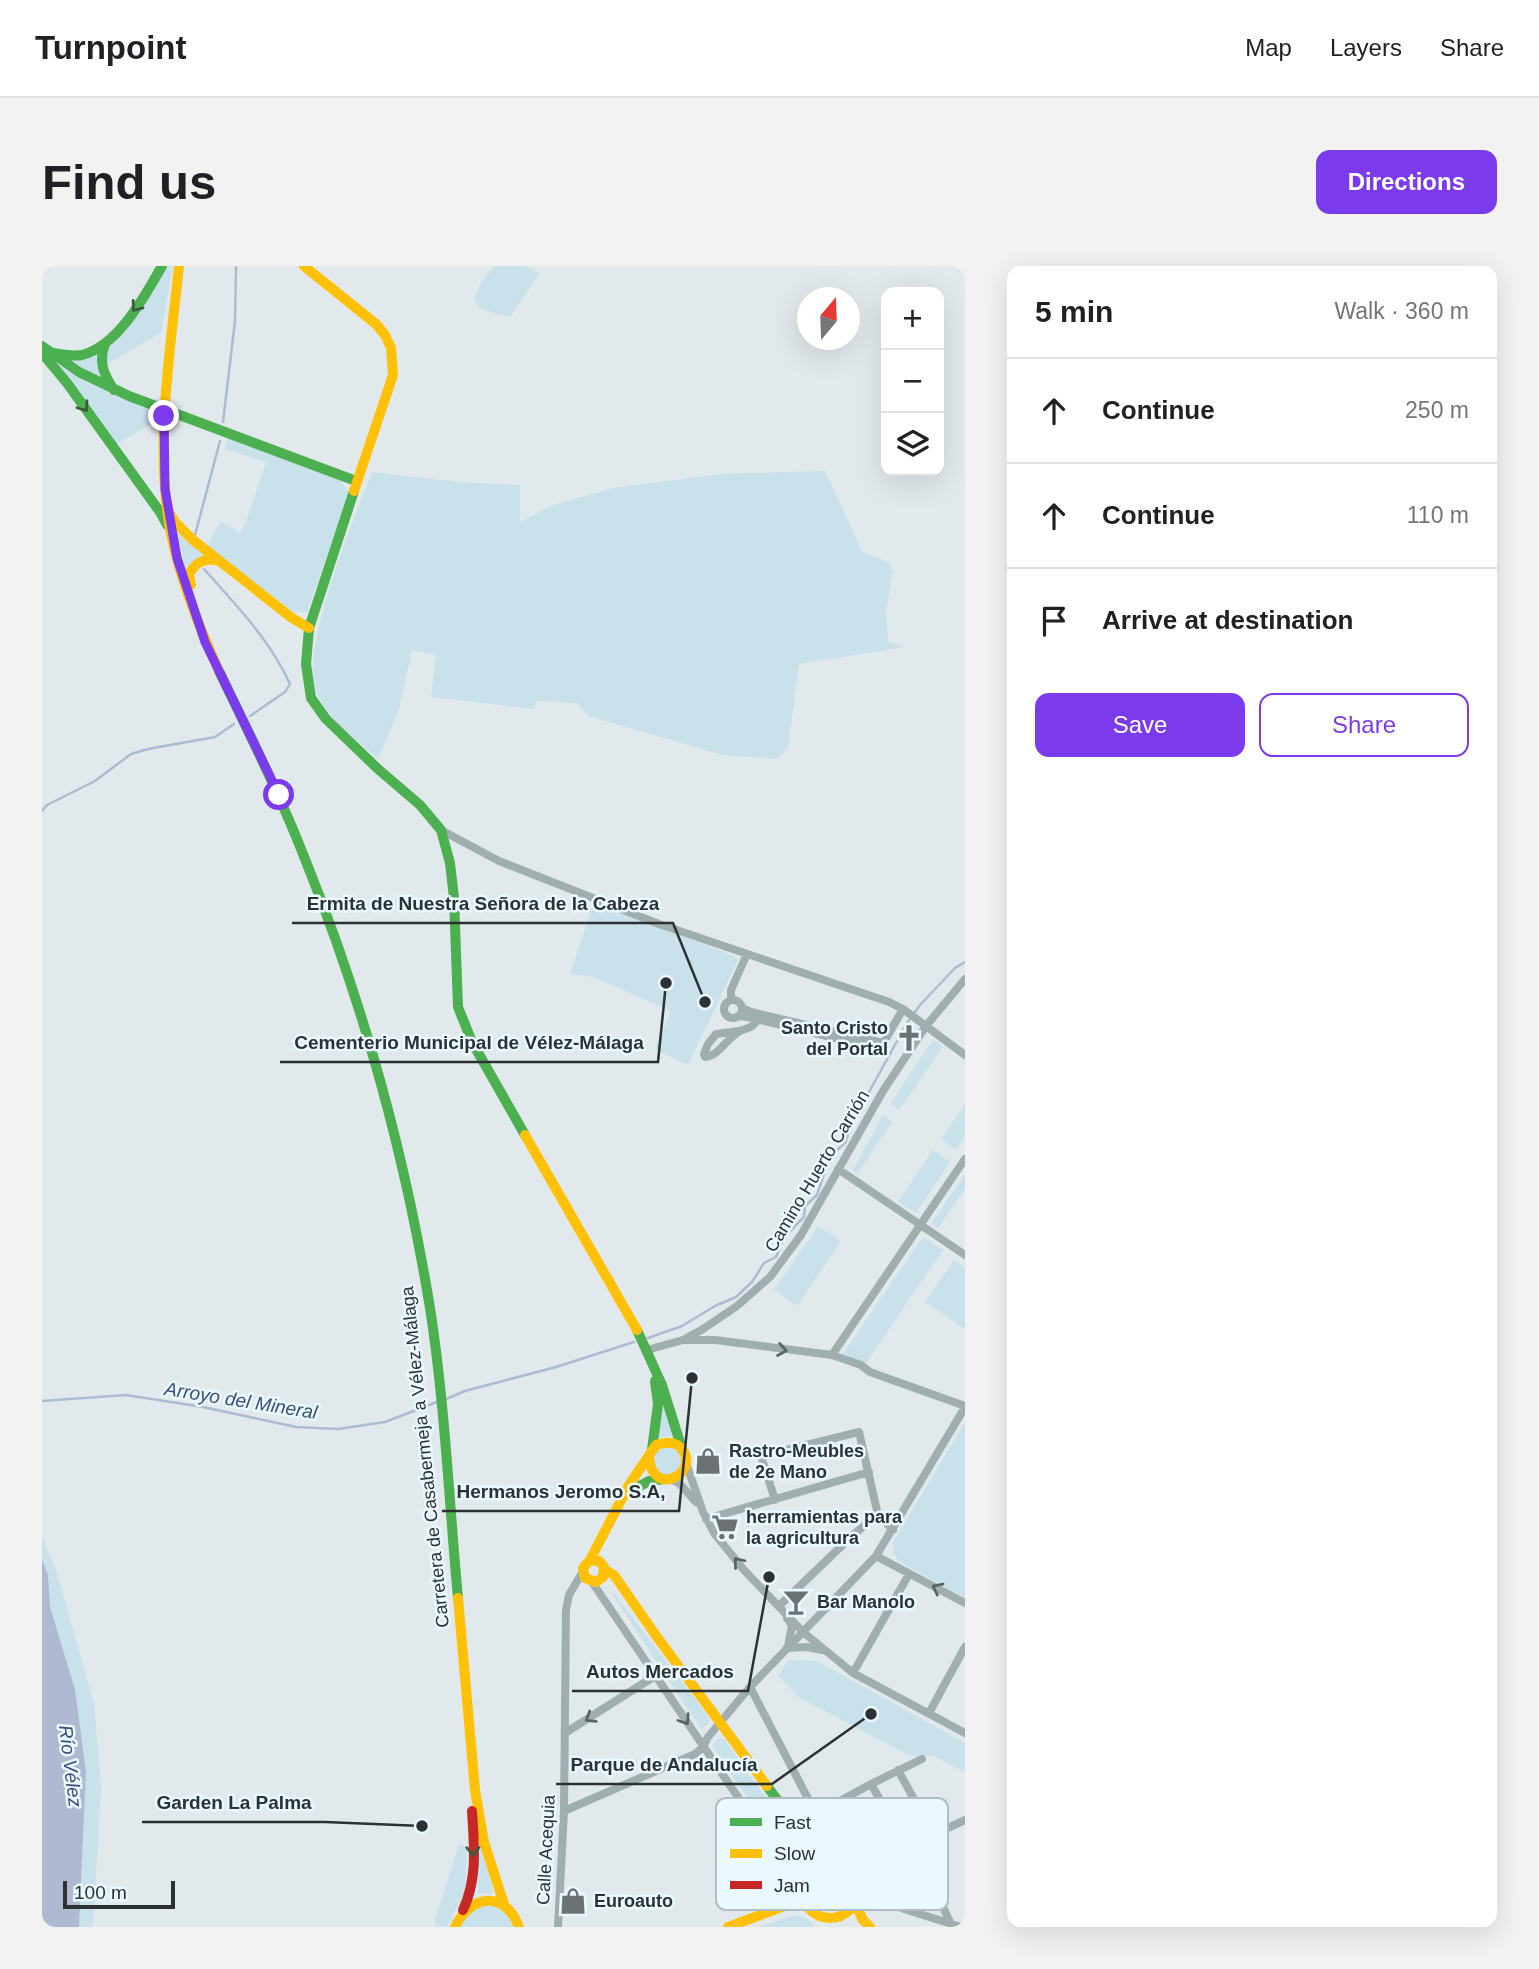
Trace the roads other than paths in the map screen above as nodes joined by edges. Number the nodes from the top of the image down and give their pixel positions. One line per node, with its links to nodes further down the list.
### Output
1 (162, 266): 4 (street, one-way to 4)
2 (179, 266): 8 (street)
3 (303, 266): 7 (street)
4 (105, 344): 5 (street); 6 (street)
5 (44, 351): 6 (street); 9 (street, one-way to 9)
6 (114, 390): 7 (street)
7 (356, 481): 12 (street)
8 (167, 504): 9 (street); 10 (street)
9 (172, 534): 11 (street, Carretera de Casabermeja a Vélez-Málaga)
10 (222, 562): 11 (street); 12 (street)
11 (198, 620): 65 (street, Carretera de Casabermeja a Vélez-Málaga)
12 (309, 628): 13 (street)
13 (441, 830): 14 (street); 31 (street)
14 (747, 954): 16 (street); 17 (street)
15 (965, 979): 20 (street, Camino Huerto Carrión)
16 (731, 1000): 18 (street); 18 (street)
17 (903, 1009): 20 (street); 22 (street)
18 (741, 1012): 19 (street); 22 (street)
19 (758, 1019): 21 (street); 22 (street)
20 (926, 1026): 23 (street); 25 (street, Camino Huerto Carrión)
21 (739, 1031)
22 (881, 1046)
23 (965, 1055)
24 (965, 1159): 26 (street)
25 (838, 1169): 26 (street); 28 (street, Camino Huerto Carrión)
26 (921, 1225): 27 (street); 32 (street)
27 (965, 1255)
28 (715, 1321): 29 (street, Camino Huerto Carrión); 30 (street)
29 (683, 1340): 30 (street); 31 (street)
30 (715, 1340): 32 (street, one-way to 32)
31 (647, 1350): 33 (street)
32 (832, 1355): 34 (street)
33 (652, 1362): 35 (street); 36 (street)
34 (965, 1406): 44 (street)
35 (682, 1449): 36 (street); 37 (street)
36 (651, 1453): 39 (street); 40 (street)
37 (686, 1463): 39 (street); 42 (street)
38 (869, 1472): 41 (street); 41 (street); 43 (street)
39 (667, 1479): 40 (street); 42 (street)
40 (625, 1494): 46 (street)
41 (775, 1500): 42 (street)
42 (705, 1515): 49 (street, one-way to 42)
43 (877, 1515): 44 (street); 49 (street)
44 (892, 1530): 45 (street)
45 (876, 1556): 47 (street); 50 (street)
46 (594, 1573): 55 (street); 58 (street); 60 (street, Calle Acequia)
47 (909, 1574): 48 (street, one-way to 47); 54 (street)
48 (965, 1603)
49 (781, 1609): 50 (street); 52 (street)
50 (803, 1632): 52 (street); 53 (street)
51 (965, 1647): 57 (street)
52 (787, 1648): 53 (street); 56 (street)
53 (825, 1650): 54 (street)
54 (853, 1672): 57 (street)
55 (655, 1676): 60 (street, one-way to 60); 61 (street, one-way to 61)
56 (751, 1687): 58 (street); 68 (street)
57 (929, 1713): 59 (street)
58 (721, 1721): 61 (street); 67 (street)
59 (965, 1732)
60 (565, 1733): 72 (street, Calle Acequia)
61 (703, 1747): 66 (street); 72 (street)
62 (922, 1759): 63 (street)
63 (898, 1770): 64 (street); 71 (street)
64 (871, 1784): 69 (street); 70 (street)
65 (475, 1790): 75 (street, Carretera de Casabermeja a Vélez-Málaga); 76 (street, Carretera de Casabermeja a Vélez-Málaga, one-way to 76)
66 (738, 1798)
67 (777, 1798)
68 (808, 1798)
69 (848, 1798)
70 (880, 1798)
71 (913, 1798)
72 (564, 1811): 86 (street, Calle Acequia)
73 (965, 1820): 74 (street)
74 (948, 1828)
75 (505, 1905): 76 (street); 84 (street)
76 (463, 1910): 85 (street, Carretera de Casabermeja a Vélez-Málaga)
77 (774, 1910): 87 (street)
78 (812, 1910): 82 (street)
79 (846, 1910): 82 (street)
80 (900, 1910): 83 (street)
81 (944, 1910): 83 (street)
82 (817, 1915): 88 (street)
83 (951, 1924): 89 (street)
84 (522, 1925)
85 (455, 1927)
86 (558, 1927)
87 (728, 1927)
88 (827, 1927)
89 (961, 1927)

